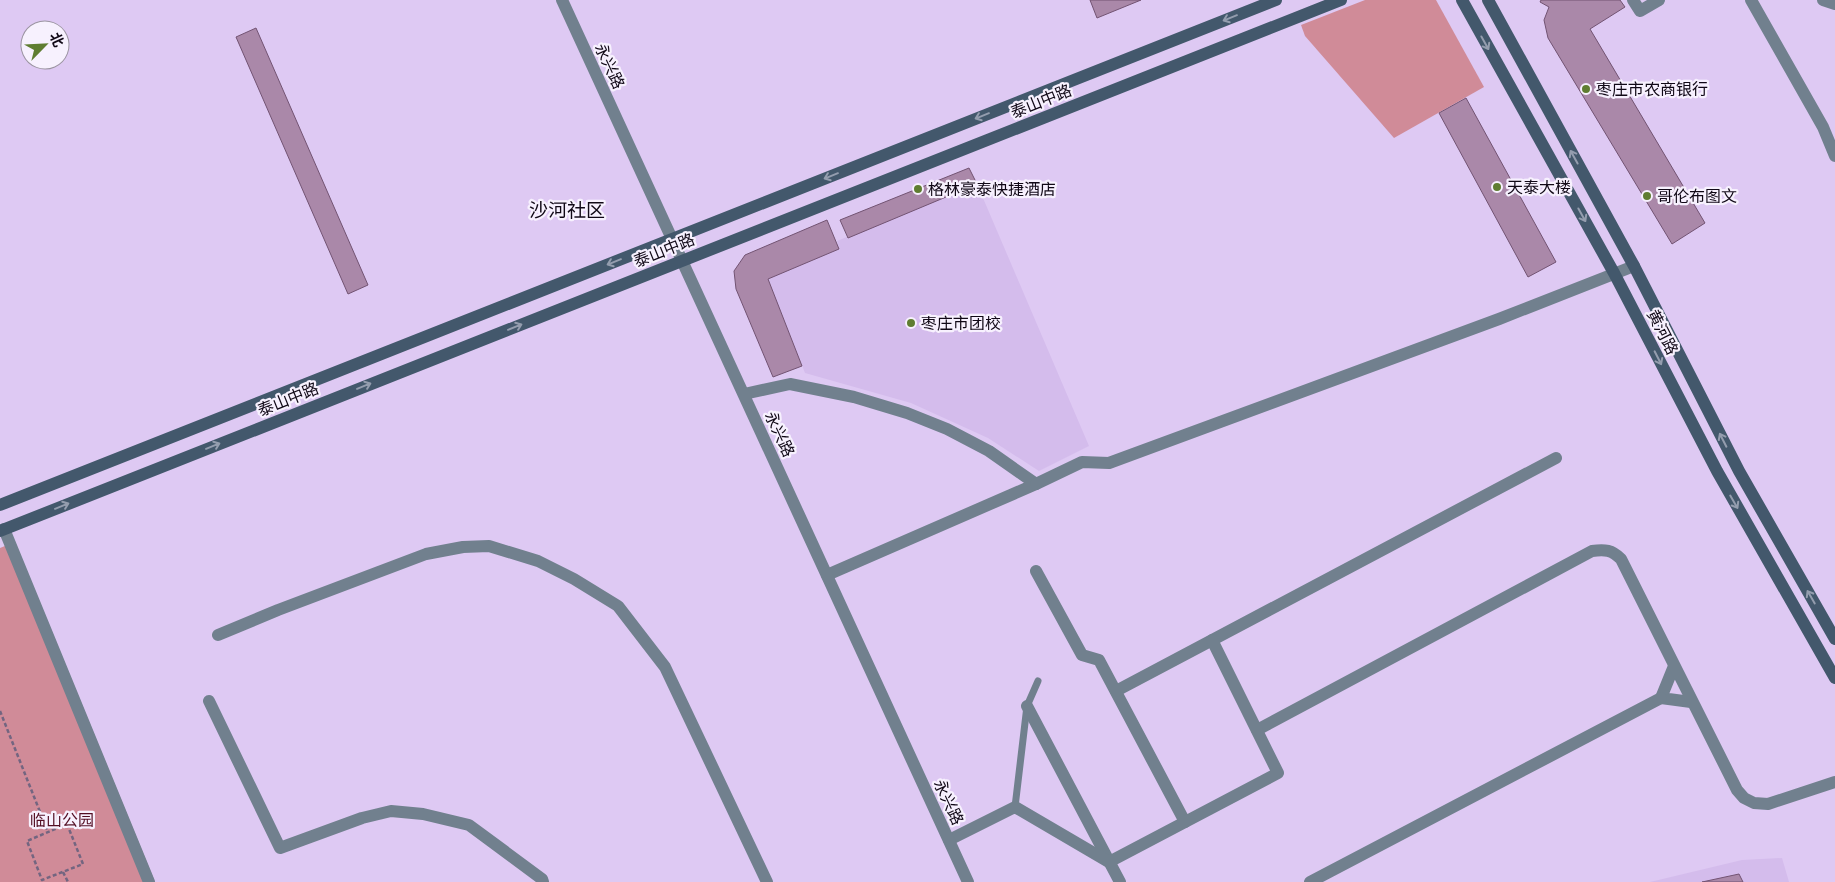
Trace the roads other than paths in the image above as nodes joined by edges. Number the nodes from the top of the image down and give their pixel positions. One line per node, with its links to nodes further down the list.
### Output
1 (562, 0): 12 (street, 永兴路)
2 (1276, 0): 12 (main road, 泰山中路, one-way to 12)
3 (1341, 0): 13 (main road, 泰山中路)
4 (1462, 0): 15 (main road, 黄河路, one-way to 15)
5 (1488, 0): 14 (main road, 黄河路, one-way to 5)
6 (1633, 0): 7 (street)
7 (1659, 0)
8 (1751, 0): 11 (street)
9 (1823, 0): 10 (street)
10 (1835, 4)
11 (1835, 156)
12 (671, 239): 13 (street, 永兴路); 19 (main road, 泰山中路, one-way to 19)
13 (682, 261): 16 (street, 永兴路); 20 (main road, 泰山中路, one-way to 13)
14 (1634, 266): 15 (street); 24 (main road, 黄河路, one-way to 14)
15 (1614, 273): 18 (street); 27 (main road, 黄河路, one-way to 27)
16 (744, 394): 18 (street); 22 (street, 永兴路)
17 (1556, 458): 25 (street)
18 (1036, 484): 22 (street)
19 (0, 505)
20 (2, 530): 40 (street)
21 (1036, 571): 29 (street)
22 (827, 575): 38 (street, 永兴路)
23 (218, 635): 42 (street)
24 (1835, 639)
25 (1212, 640): 29 (street); 34 (street)
26 (1674, 666): 30 (street); 32 (street); 34 (street)
27 (1835, 678)
28 (1038, 681): 33 (lane)
29 (1116, 691): 37 (street)
30 (1661, 698): 32 (street); 45 (street)
31 (209, 701): 41 (street)
32 (1692, 702): 35 (street)
33 (1026, 706): 36 (lane); 39 (street)
34 (1256, 730): 37 (street)
35 (1835, 782)
36 (1015, 807): 38 (street); 39 (street)
37 (1185, 822): 39 (street)
38 (949, 840): 43 (street, 永兴路)
39 (1109, 862): 44 (street)
40 (149, 882)
41 (543, 882)
42 (767, 882)
43 (968, 882)
44 (1120, 882)
45 (1310, 882)

